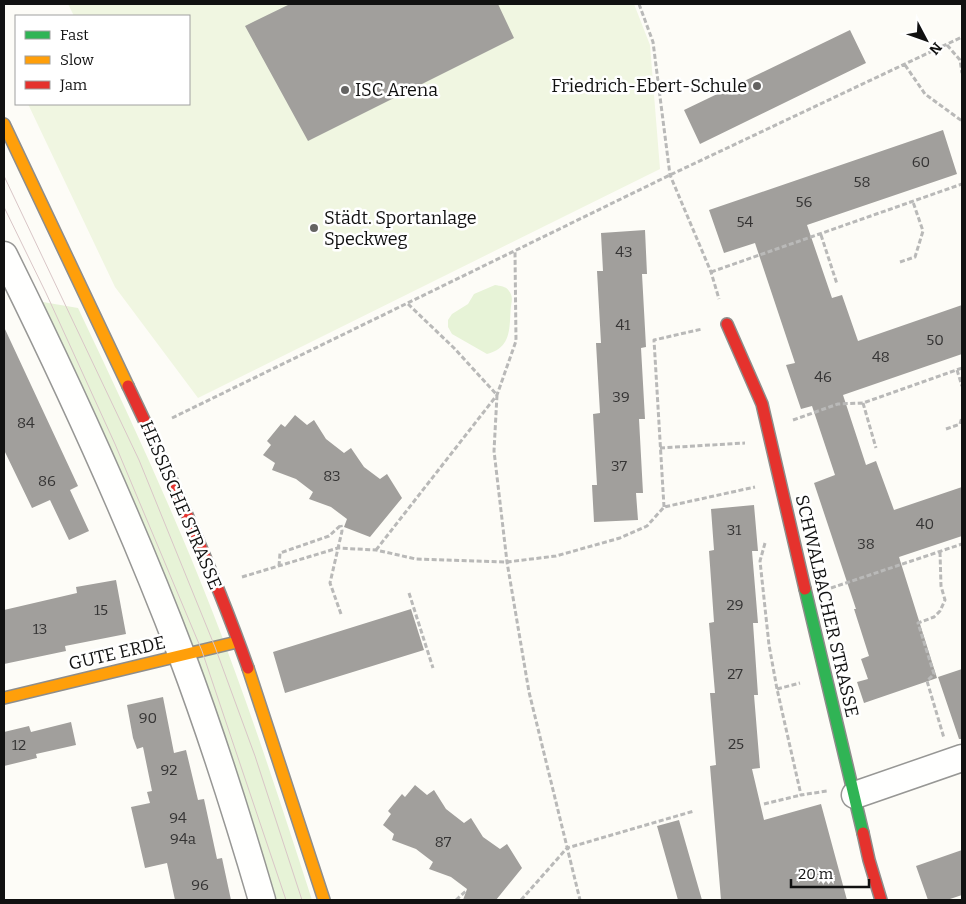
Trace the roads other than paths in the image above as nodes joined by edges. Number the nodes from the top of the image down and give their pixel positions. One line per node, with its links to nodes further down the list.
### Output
1 (4, 124): 4 (street, HESSISCHE STRASSE)
2 (4, 255): 5 (street)
3 (727, 324): 8 (street, SCHWALBACHER STRASSE)
4 (237, 642): 5 (street, GUTE ERDE); 10 (street, HESSISCHE STRASSE)
5 (182, 656): 6 (street, GUTE ERDE); 9 (street)
6 (4, 698)
7 (957, 760): 8 (street)
8 (855, 795): 11 (street, SCHWALBACHER STRASSE)
9 (262, 900)
10 (324, 900)
11 (881, 900)

